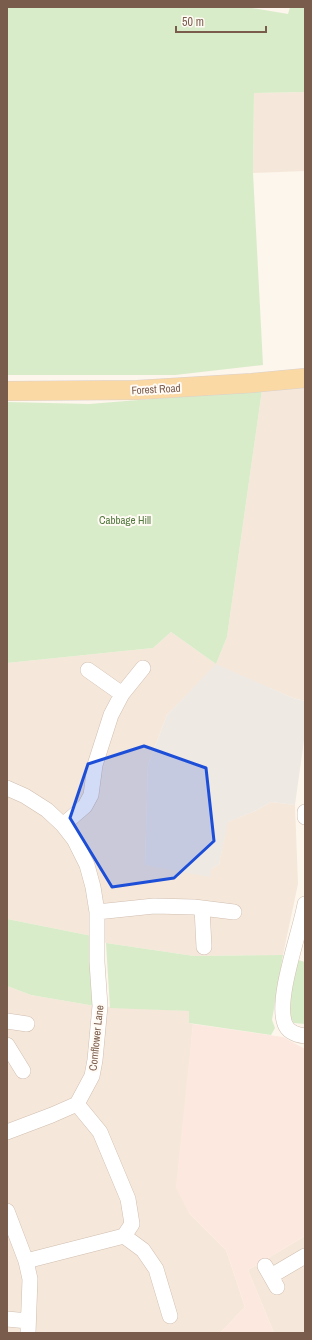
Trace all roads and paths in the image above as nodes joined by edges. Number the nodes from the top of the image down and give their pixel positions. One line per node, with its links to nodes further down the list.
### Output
1 (305, 378): 2 (main road, Forest Road)
2 (7, 391)
3 (143, 668): 5 (street)
4 (88, 670): 5 (street)
5 (122, 694): 9 (street)
6 (7, 788): 9 (street, Cornflower Lane)
7 (305, 812): 8 (street)
8 (305, 817)
9 (63, 825): 12 (street, Cornflower Lane)
10 (305, 904): 17 (street)
11 (202, 908): 12 (street); 13 (street); 14 (street)
12 (97, 912): 20 (street, Cornflower Lane)
13 (234, 912)
14 (204, 947)
15 (7, 1021): 16 (street)
16 (27, 1024)
17 (305, 1036)
18 (7, 1045): 19 (street)
19 (24, 1071)
20 (77, 1104): 21 (street); 23 (street)
21 (7, 1132)
22 (7, 1210): 25 (street)
23 (124, 1236): 25 (street); 27 (street)
24 (305, 1256): 26 (street)
25 (26, 1261): 29 (street)
26 (271, 1276)
27 (170, 1316)
28 (7, 1319): 29 (street)
29 (28, 1327)

